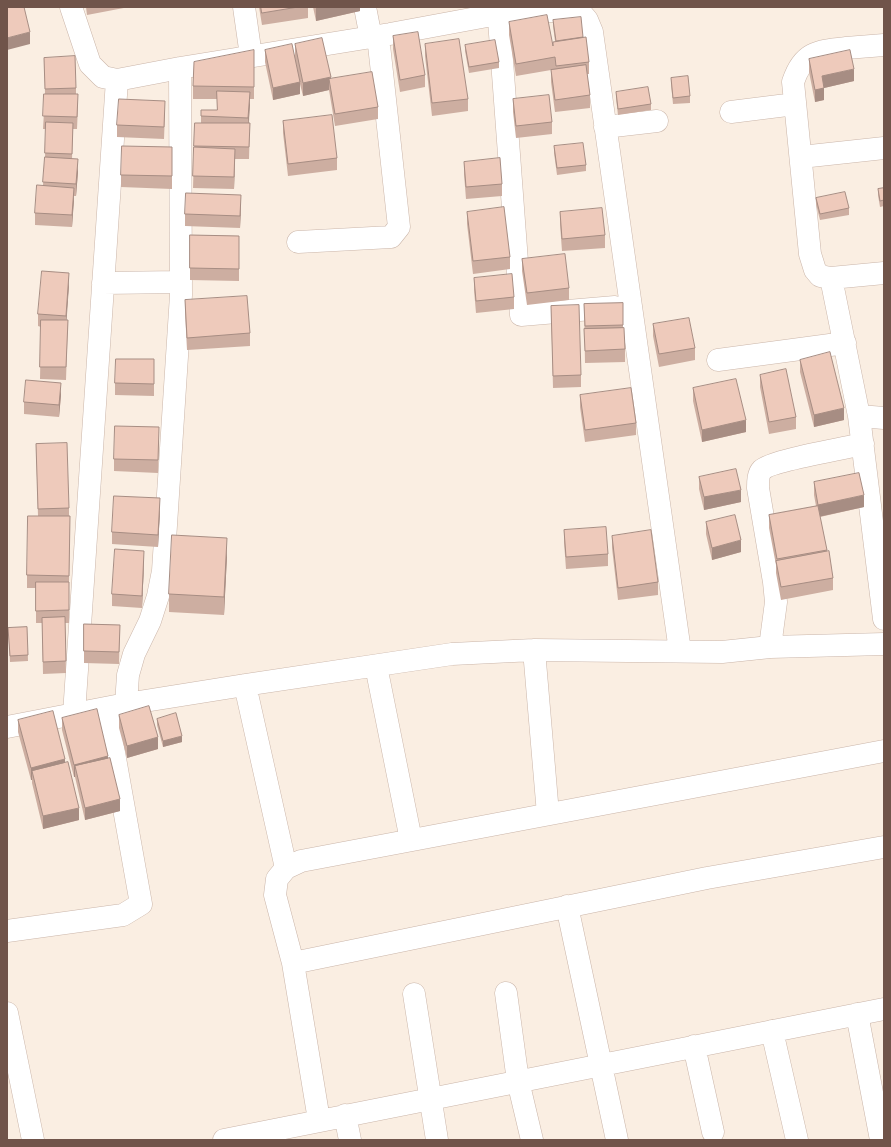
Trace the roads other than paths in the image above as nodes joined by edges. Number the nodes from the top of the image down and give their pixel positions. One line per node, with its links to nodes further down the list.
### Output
1 (71, 7): 9 (street)
2 (244, 7): 7 (street)
3 (365, 7): 5 (street)
4 (498, 10): 5 (street); 13 (street); 21 (street)
5 (374, 37): 7 (street); 16 (street)
6 (884, 45): 10 (street)
7 (251, 56): 8 (street)
8 (180, 68): 9 (street); 19 (street)
9 (117, 80): 20 (street)
10 (795, 104): 11 (street); 15 (street)
11 (731, 112)
12 (657, 121): 13 (street)
13 (605, 127): 21 (street)
14 (884, 148): 15 (street)
15 (800, 157): 18 (street)
16 (298, 242)
17 (884, 273): 18 (street)
18 (831, 278): 22 (street)
19 (181, 282): 20 (street); 35 (street)
20 (103, 283): 36 (street)
21 (631, 306): 32 (street)
22 (845, 343): 23 (street); 24 (street)
23 (718, 360)
24 (859, 416): 25 (street); 26 (street)
25 (884, 418)
26 (863, 444): 27 (street); 30 (street)
27 (880, 551): 28 (street)
28 (884, 619)
29 (884, 644): 30 (street)
30 (770, 647): 32 (street)
31 (534, 650): 32 (street); 33 (street); 39 (street)
32 (680, 651)
33 (376, 666): 34 (street); 40 (street)
34 (245, 685): 35 (street); 42 (street)
35 (116, 706): 36 (street); 44 (street)
36 (74, 714): 37 (street)
37 (7, 727)
38 (884, 751): 39 (street)
39 (548, 814): 40 (street)
40 (411, 840): 42 (street)
41 (884, 847): 43 (street)
42 (286, 868): 45 (street)
43 (567, 906): 45 (street); 53 (street)
44 (7, 931)
45 (293, 963): 57 (street)
46 (414, 994): 55 (street)
47 (506, 994): 54 (street)
48 (884, 1009): 50 (street)
49 (7, 1013): 60 (street)
50 (857, 1014): 51 (street); 67 (street)
51 (772, 1031): 52 (street); 66 (street)
52 (694, 1046): 53 (street); 58 (street)
53 (601, 1065): 54 (street); 65 (street)
54 (518, 1081): 55 (street); 64 (street)
55 (430, 1098): 56 (street); 63 (street)
56 (345, 1115): 57 (street); 62 (street)
57 (319, 1120): 59 (street)
58 (712, 1132)
59 (257, 1137): 61 (street)
60 (33, 1140)
61 (224, 1140)
62 (350, 1140)
63 (437, 1140)
64 (532, 1140)
65 (617, 1140)
66 (796, 1140)
67 (881, 1140)

